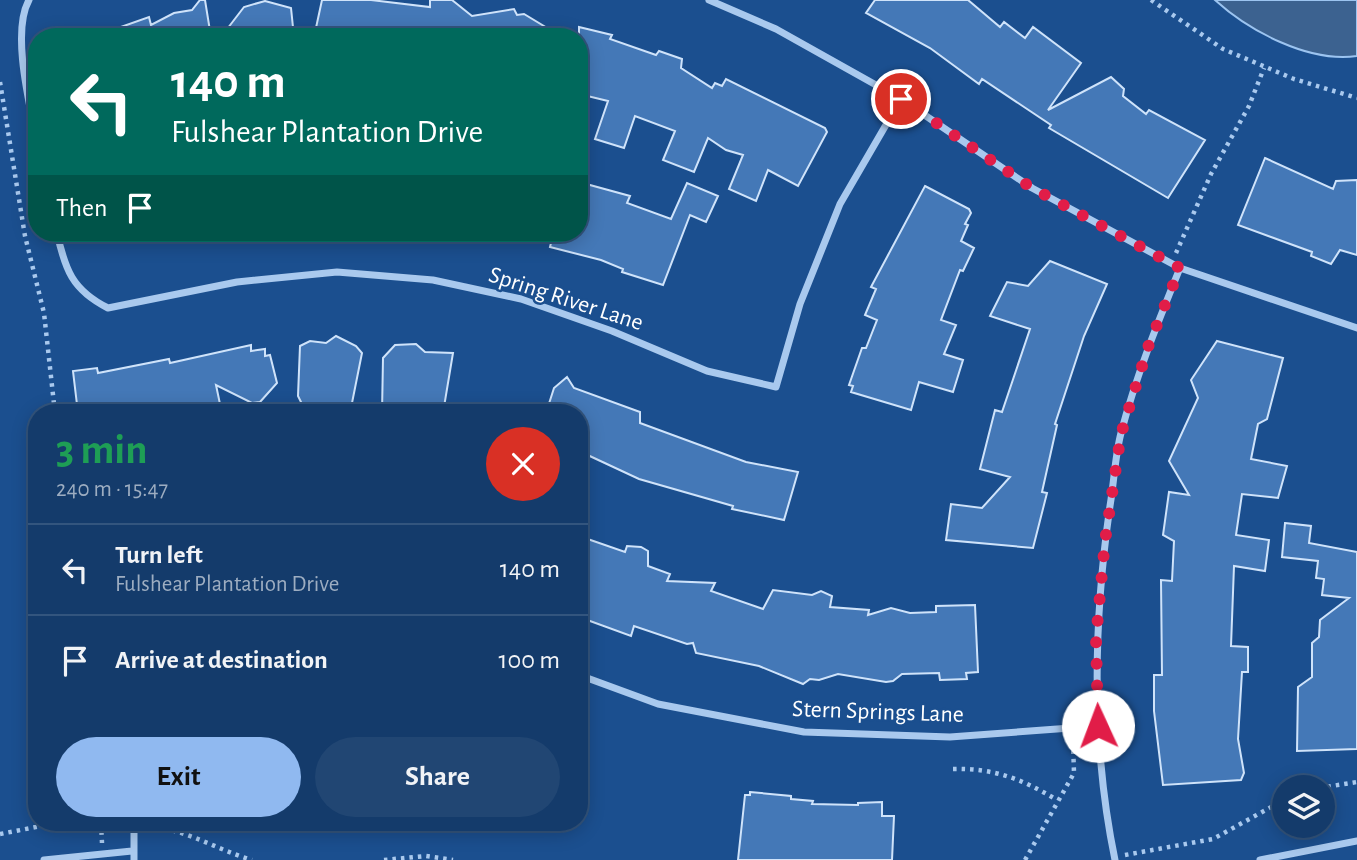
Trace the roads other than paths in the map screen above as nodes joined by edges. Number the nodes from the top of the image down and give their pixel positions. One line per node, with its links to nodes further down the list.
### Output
1 (709, 0): 4 (street)
2 (28, 1): 3 (street)
3 (28, 84)
4 (901, 99): 5 (street, Spring River Lane); 6 (street)
5 (59, 242)
6 (1180, 268): 7 (street); 9 (street)
7 (1357, 328)
8 (588, 678): 9 (street, Stern Springs Lane)
9 (1098, 726): 13 (street)
10 (133, 831): 12 (street)
11 (1357, 841): 16 (street)
12 (132, 850): 14 (street); 15 (street)
13 (1115, 858)
14 (44, 860)
15 (134, 860)
16 (1260, 860)

